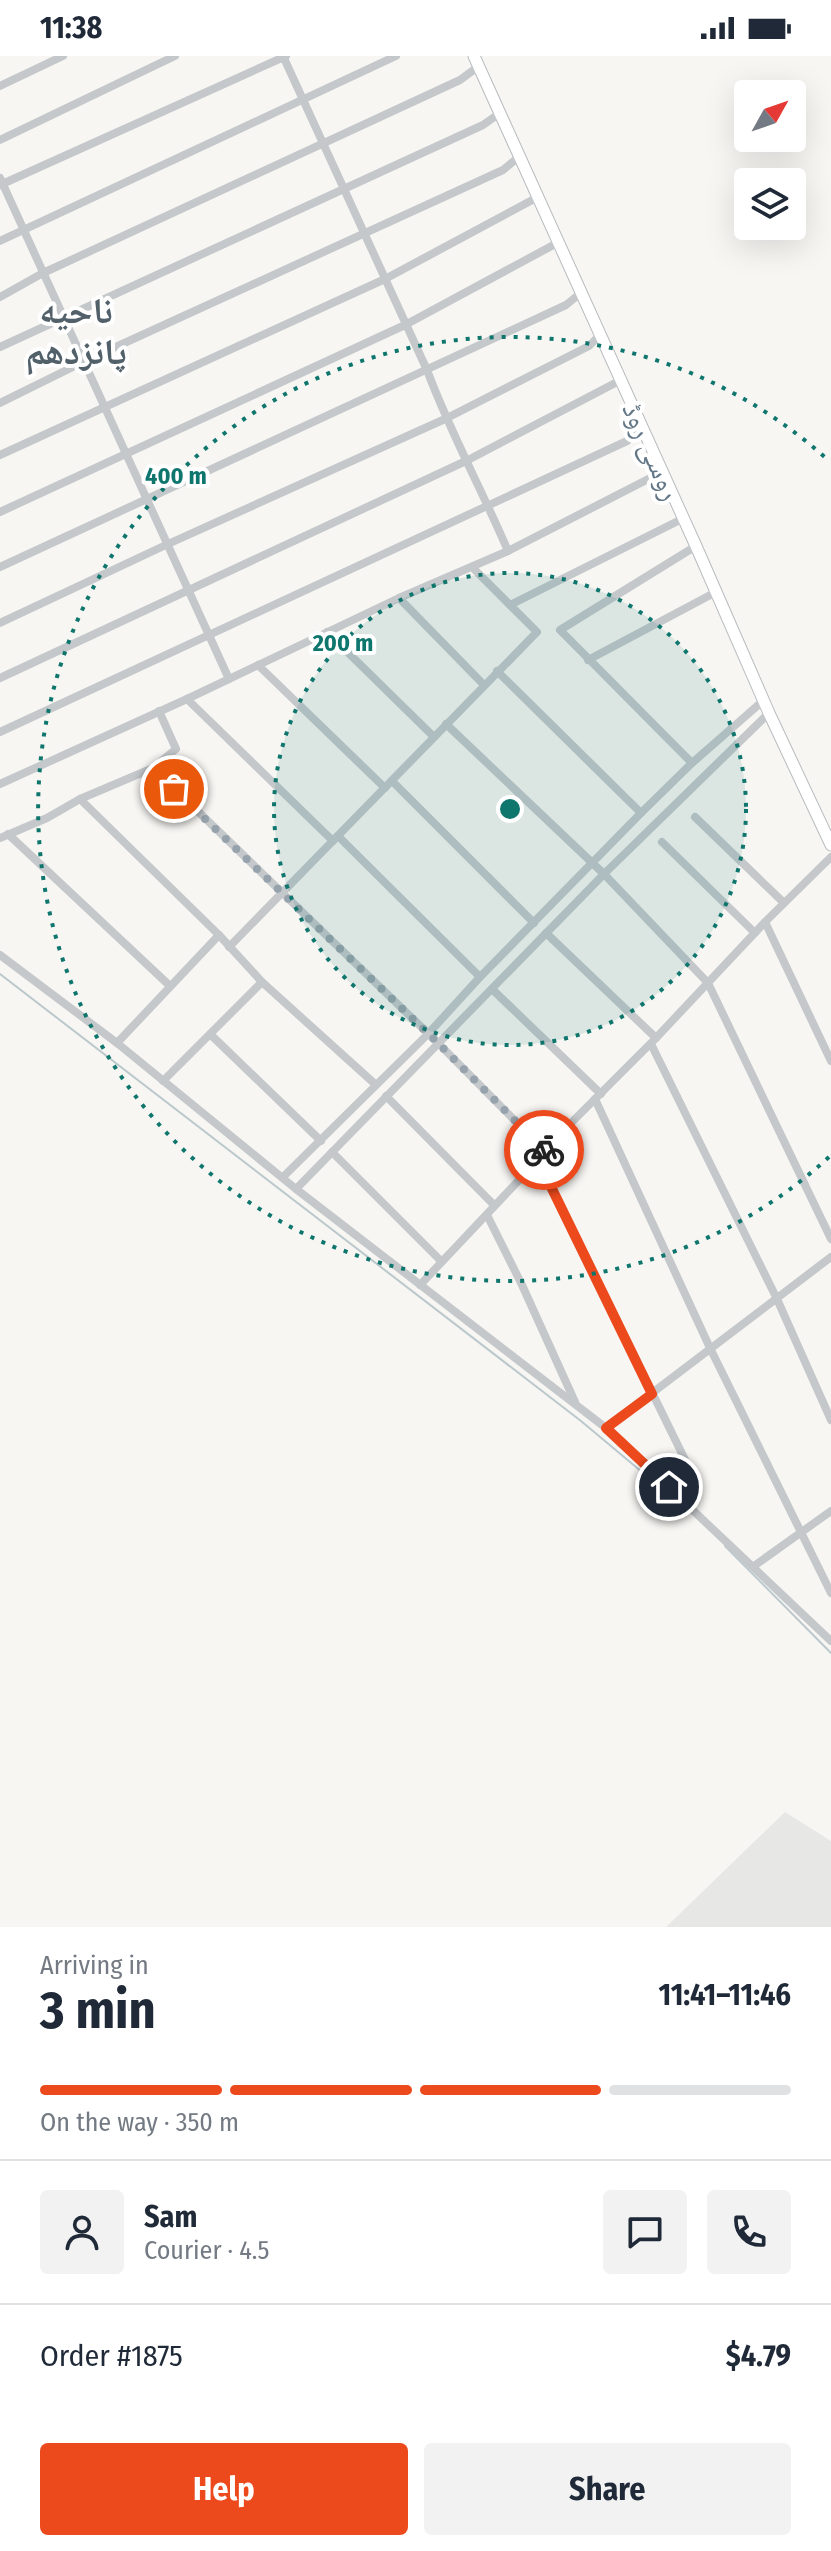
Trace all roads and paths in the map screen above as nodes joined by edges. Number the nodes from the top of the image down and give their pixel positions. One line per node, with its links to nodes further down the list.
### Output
1 (63, 56): 6 (street)
2 (175, 56): 9 (street)
3 (284, 56): 7 (street); 12 (street)
4 (396, 56): 7 (street)
5 (477, 61): 8 (main road, روسی روڈ); 10 (street)
6 (0, 86)
7 (302, 100): 10 (street); 15 (street)
8 (500, 113): 11 (main road, روسی روڈ); 13 (street)
9 (0, 140)
10 (324, 143): 13 (street); 19 (street)
11 (520, 156): 14 (main road, روسی روڈ); 16 (street)
12 (1, 182): 15 (street)
13 (344, 189): 16 (street); 23 (street)
14 (538, 197): 18 (main road, روسی روڈ); 20 (street)
15 (24, 230): 17 (street); 19 (street)
16 (363, 233): 20 (street); 27 (street)
17 (0, 241)
18 (559, 242): 21 (main road, روسی روڈ); 24 (street)
19 (43, 273): 22 (street); 23 (street)
20 (385, 279): 24 (street); 31 (street)
21 (582, 292): 25 (main road, روسی روڈ); 28 (street)
22 (0, 297)
23 (63, 316): 26 (street); 27 (street)
24 (405, 325): 28 (street); 34 (street)
25 (601, 334): 29 (main road, روسی روڈ); 32 (street)
26 (0, 347)
27 (85, 361): 30 (street); 31 (street)
28 (427, 370): 32 (street); 38 (street)
29 (621, 380): 33 (main road, روسی روڈ); 36 (street)
30 (0, 403)
31 (104, 407): 34 (street); 35 (street)
32 (445, 419): 36 (street); 42 (street)
33 (641, 425): 37 (main road, روسی روڈ); 39 (street)
34 (126, 453): 38 (street); 40 (street)
35 (0, 455)
36 (468, 460): 39 (street); 47 (street)
37 (662, 472): 41 (main road, روسی روڈ); 44 (street)
38 (146, 498): 42 (street); 45 (street)
39 (488, 505): 44 (street); 53 (street)
40 (0, 512)
41 (682, 519): 43 (main road, روسی روڈ); 50 (street)
42 (168, 544): 47 (street); 51 (street)
43 (696, 546): 48 (main road, روسی روڈ); 54 (street)
44 (508, 551): 46 (street)
45 (0, 567)
46 (472, 567): 49 (street); 50 (street)
47 (188, 589): 53 (street); 57 (street)
48 (716, 592): 54 (street); 61 (main road, روسی روڈ)
49 (399, 598): 52 (street); 59 (street)
50 (510, 605): 56 (street)
51 (0, 623)
52 (327, 632): 55 (street); 66 (street)
53 (209, 636): 58 (street); 65 (street)
54 (588, 660): 67 (street)
55 (258, 665): 58 (street); 70 (street)
56 (497, 671): 59 (street); 72 (street)
57 (0, 678)
58 (229, 679): 60 (street)
59 (484, 685): 64 (street)
60 (187, 699): 62 (street); 75 (street)
61 (764, 700): 63 (main road, روسی روڈ); 67 (street)
62 (159, 711): 68 (street); 69 (street)
63 (769, 713): 77 (main road, روسی روڈ); 80 (street)
64 (446, 724): 66 (street); 79 (street)
65 (0, 732)
66 (434, 737): 70 (street)
67 (692, 763): 72 (street)
68 (153, 768): 71 (street); 81 (street)
69 (0, 784)
70 (388, 784): 75 (street); 84 (street)
71 (80, 799): 74 (street); 87 (street)
72 (641, 813): 79 (street)
73 (695, 817): 82 (street)
74 (4, 836): 93 (street)
75 (336, 838): 81 (street); 90 (street)
76 (662, 842): 86 (street)
77 (831, 845)
78 (831, 857): 82 (street)
79 (592, 864): 80 (street); 84 (street)
80 (604, 874): 85 (street); 92 (street)
81 (282, 893): 88 (street); 96 (street)
82 (783, 902): 83 (street)
83 (765, 922): 86 (street); 100 (street)
84 (534, 923): 90 (street)
85 (546, 933): 94 (street); 97 (street)
86 (755, 933): 92 (street)
87 (219, 935): 88 (street); 93 (street)
88 (229, 947): 91 (street)
89 (0, 955): 98 (street)
90 (480, 977): 96 (street)
91 (262, 982): 95 (street); 102 (street)
92 (708, 983): 97 (street); 113 (street)
93 (170, 986): 98 (street)
94 (492, 989): 99 (street); 104 (street)
95 (210, 1034): 101 (street); 105 (street)
96 (428, 1034): 99 (street); 102 (street)
97 (654, 1041): 104 (street); 117 (street)
98 (117, 1043): 101 (street)
99 (439, 1044): 103 (street); 106 (street)
100 (831, 1061)
101 (163, 1081): 109 (street)
102 (375, 1084): 105 (street)
103 (386, 1096): 107 (street); 111 (street)
104 (598, 1096): 106 (street); 118 (street)
105 (321, 1141): 109 (street)
106 (544, 1150): 108 (street)
107 (332, 1152): 110 (street); 115 (street)
108 (538, 1160): 111 (street); 119 (street)
109 (283, 1177): 110 (street)
110 (296, 1189): 116 (street)
111 (494, 1205): 112 (street)
112 (487, 1215): 115 (street); 120 (street)
113 (831, 1239)
114 (831, 1257): 117 (street)
115 (441, 1261): 116 (street)
116 (420, 1285): 120 (street)
117 (777, 1299): 118 (street); 121 (street)
118 (710, 1348): 119 (street); 125 (street)
119 (652, 1394): 122 (street); 123 (street)
120 (576, 1405): 122 (street)
121 (831, 1420)
122 (606, 1428): 126 (street)
123 (693, 1476)
124 (831, 1511): 125 (street)
125 (802, 1533): 126 (street); 127 (street)
126 (754, 1566): 128 (street)
127 (831, 1593)
128 (831, 1641)

